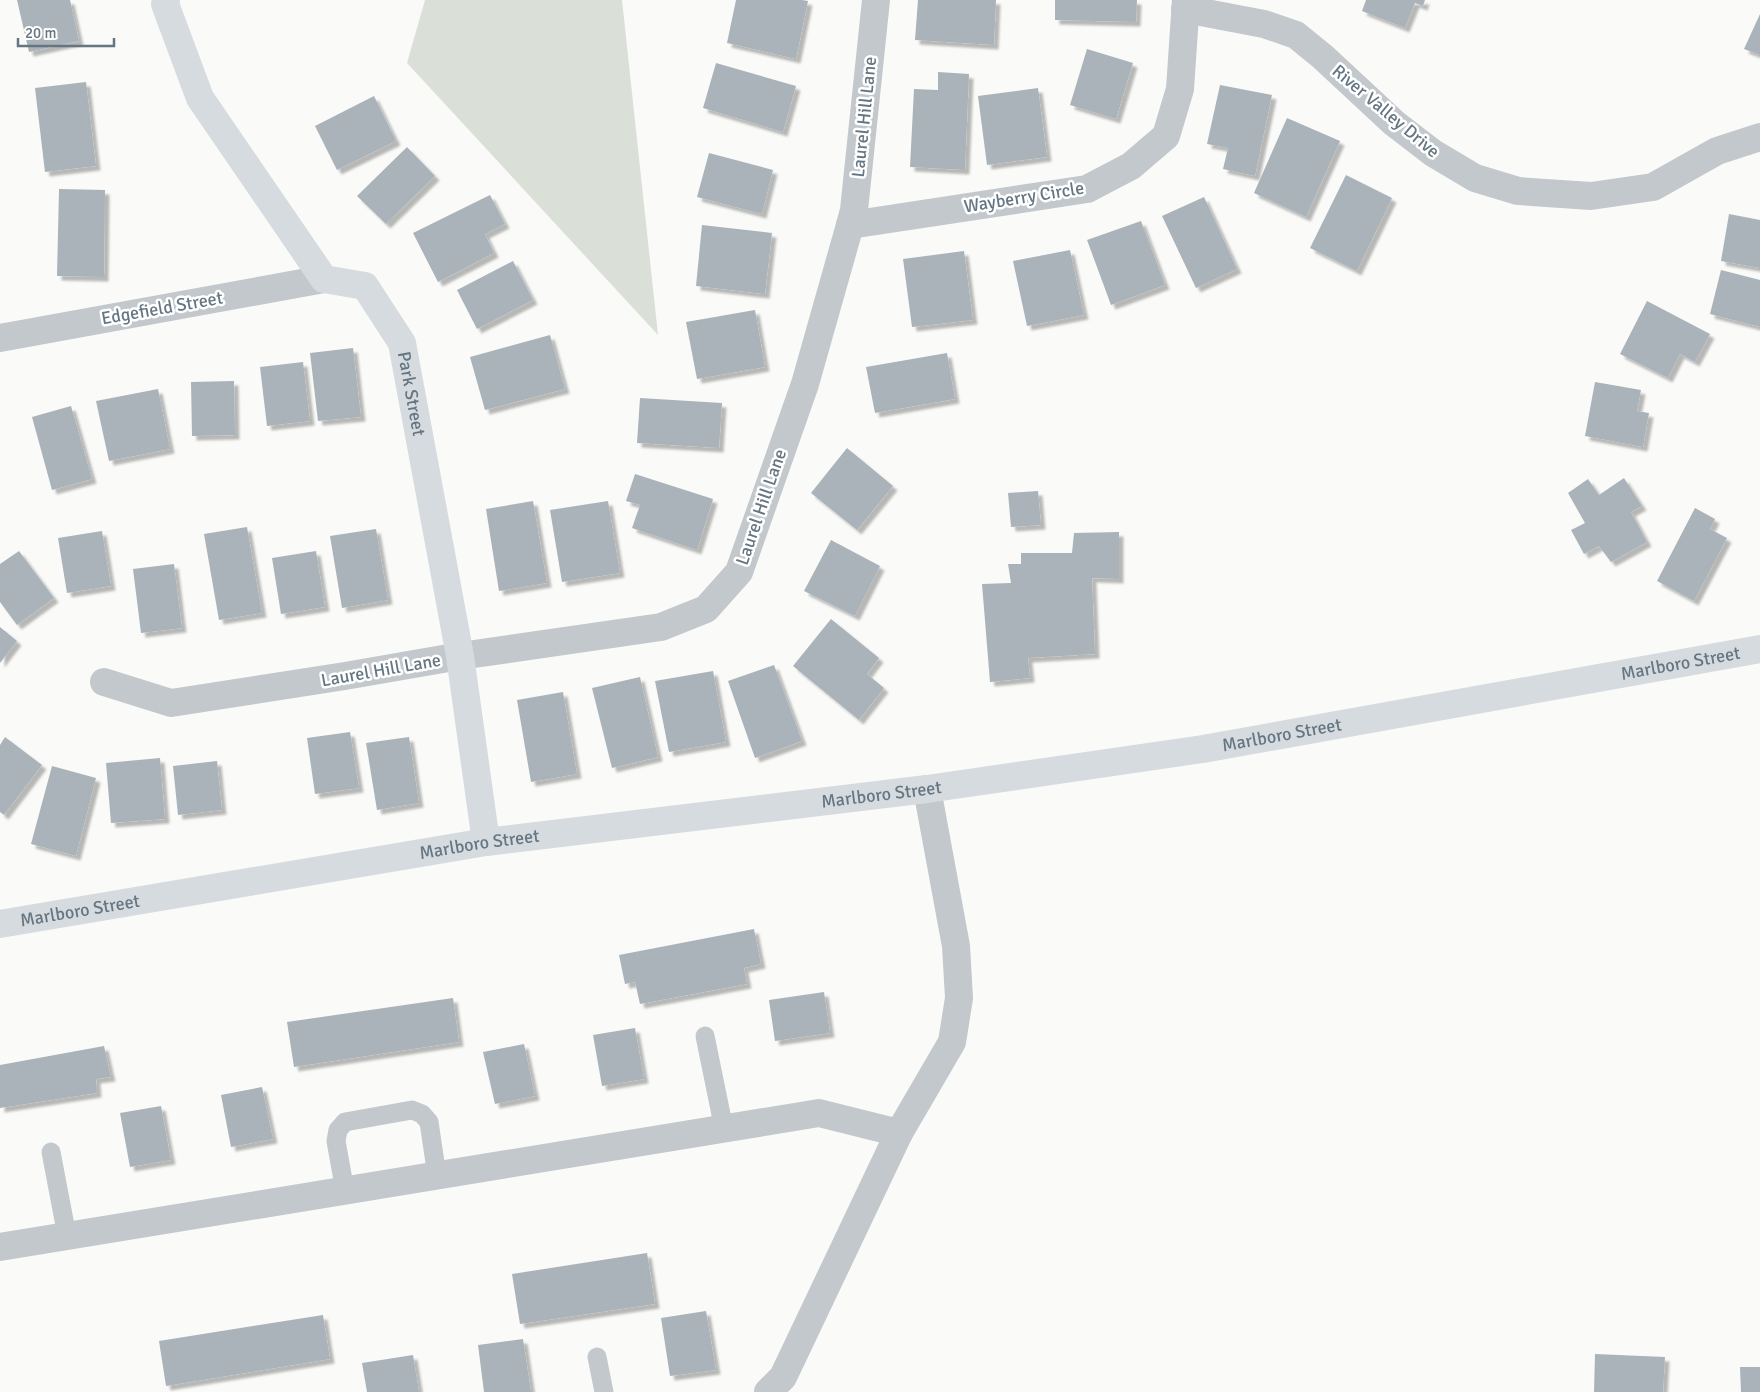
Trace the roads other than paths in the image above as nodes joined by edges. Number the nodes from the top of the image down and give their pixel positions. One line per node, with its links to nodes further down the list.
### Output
1 (166, 0): 6 (street)
2 (876, 0): 5 (street, Laurel Hill Lane)
3 (1186, 4): 4 (street, River Valley Drive); 5 (street, Wayberry Circle)
4 (1760, 137)
5 (850, 225): 9 (street, Laurel Hill Lane)
6 (324, 279): 7 (street, Edgefield Street); 9 (street, Park Street)
7 (0, 338)
8 (1760, 649): 11 (street, Marlboro Street)
9 (460, 656): 10 (street, Laurel Hill Lane); 12 (street, Park Street)
10 (104, 682)
11 (927, 790): 12 (street, Marlboro Street); 16 (street)
12 (486, 842): 13 (street, Marlboro Street)
13 (0, 924)
14 (705, 1036): 15 (lane)
15 (724, 1129): 16 (street); 18 (street)
16 (899, 1134): 24 (street)
17 (51, 1152): 20 (lane)
18 (437, 1176): 19 (street); 19 (lane)
19 (345, 1191): 20 (street)
20 (67, 1236): 21 (street)
21 (0, 1247)
22 (597, 1357): 23 (lane)
23 (604, 1392)
24 (768, 1392)

